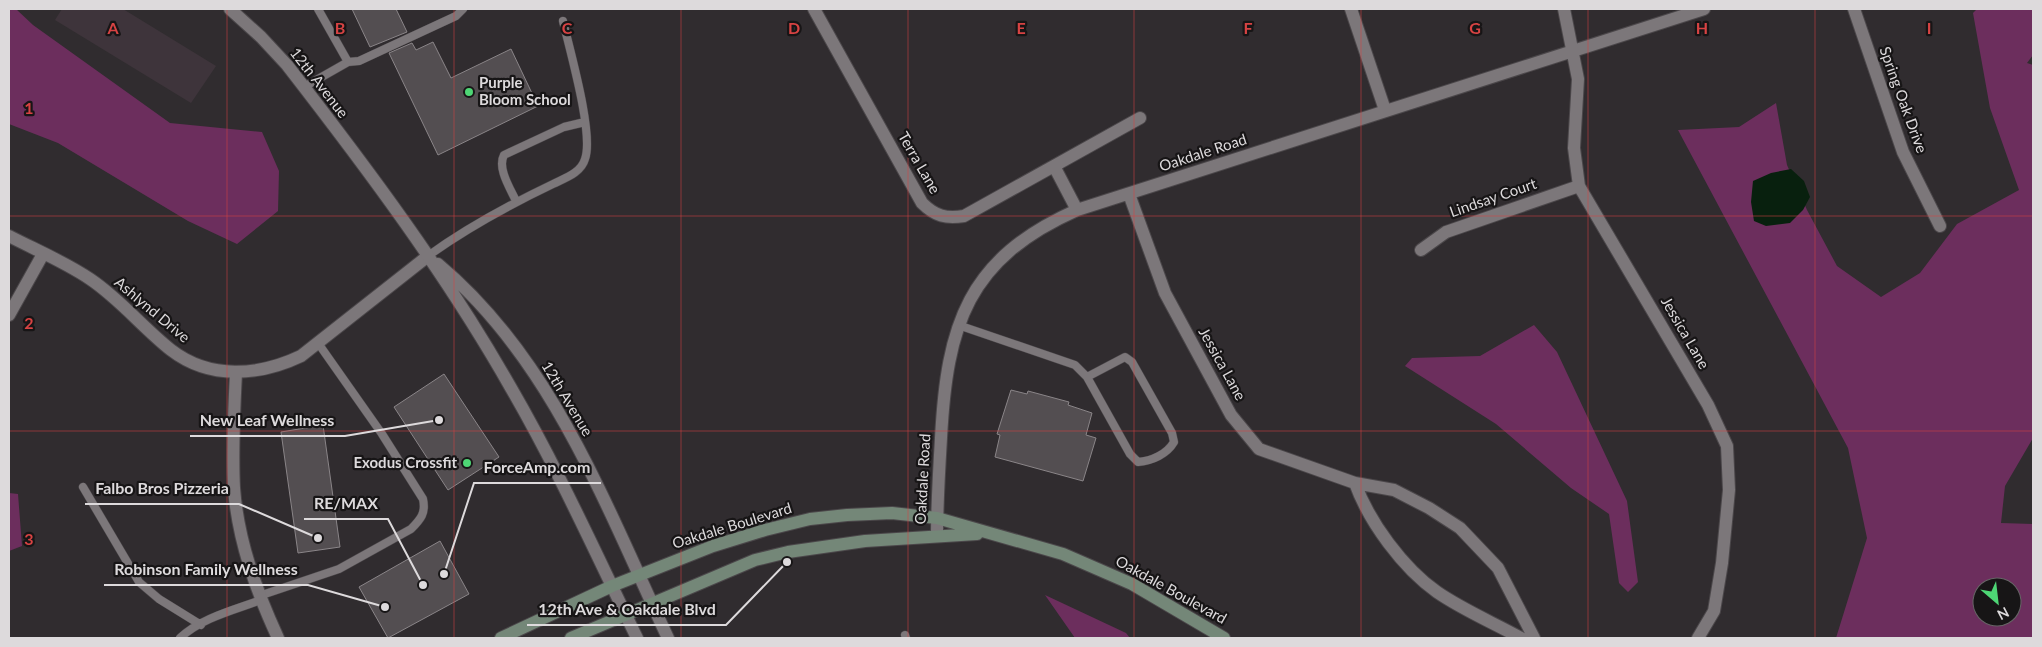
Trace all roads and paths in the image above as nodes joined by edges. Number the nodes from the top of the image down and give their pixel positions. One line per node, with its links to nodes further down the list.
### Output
1 (230, 9): 12 (street, 12th Avenue)
2 (318, 9): 11 (lane)
3 (463, 9): 11 (lane)
4 (814, 9): 16 (street, Terra Lane)
5 (1352, 9): 13 (street)
6 (1564, 9): 10 (street, Jessica Lane)
7 (1704, 9): 10 (street, Oakdale Road)
8 (1854, 9): 21 (street, Spring Oak Drive)
9 (563, 21): 15 (lane)
10 (1573, 50): 13 (street, Oakdale Road); 17 (street, Jessica Lane)
11 (348, 62): 12 (lane)
12 (304, 87): 25 (street, 12th Avenue)
13 (1385, 110): 18 (street, Oakdale Road)
14 (1140, 118): 16 (street, Terra Lane)
15 (584, 122): 19 (lane); 19 (lane)
16 (1054, 166): 20 (street)
17 (1580, 186): 23 (street, Lindsay Court); 51 (street, Jessica Lane)
18 (1129, 194): 20 (street, Oakdale Road); 31 (street, Jessica Lane)
19 (516, 201): 25 (lane)
20 (1077, 210): 27 (street, Oakdale Road)
21 (1940, 226)
22 (9, 236): 24 (street, Ashlynd Drive)
23 (1421, 250)
24 (43, 254): 26 (street); 29 (street, Ashlynd Drive)
25 (428, 256): 28 (street, Ashlynd Drive); 36 (street, 12th Avenue); 37 (street, 12th Avenue)
26 (9, 315)
27 (958, 325): 30 (lane); 33 (street, Oakdale Road)
28 (318, 343): 29 (street, Ashlynd Drive); 38 (lane)
29 (236, 373): 38 (street)
30 (1087, 377): 30 (lane)
31 (1355, 483): 49 (street); 50 (street, Jessica Lane)
32 (83, 487): 41 (lane)
33 (937, 518): 34 (main road, Oakdale Boulevard); 35 (street, Oakdale Road); 36 (main road, Oakdale Boulevard)
34 (987, 534): 35 (main road, Oakdale Boulevard); 48 (main road, Oakdale Boulevard)
35 (936, 536): 39 (main road, Oakdale Boulevard)
36 (639, 575): 37 (main road, Oakdale Boulevard); 39 (street, 12th Avenue)
37 (612, 586): 40 (street, 12th Avenue); 44 (main road, Oakdale Boulevard)
38 (260, 598): 41 (lane); 43 (street)
39 (652, 603): 40 (main road, Oakdale Boulevard); 47 (street, 12th Avenue)
40 (626, 614): 45 (main road, Oakdale Boulevard); 46 (street, 12th Avenue)
41 (201, 624): 42 (lane)
42 (180, 638)
43 (278, 638)
44 (501, 638)
45 (571, 638)
46 (637, 638)
47 (668, 638)
48 (1224, 638)
49 (1521, 638)
50 (1534, 638)
51 (1698, 638)

